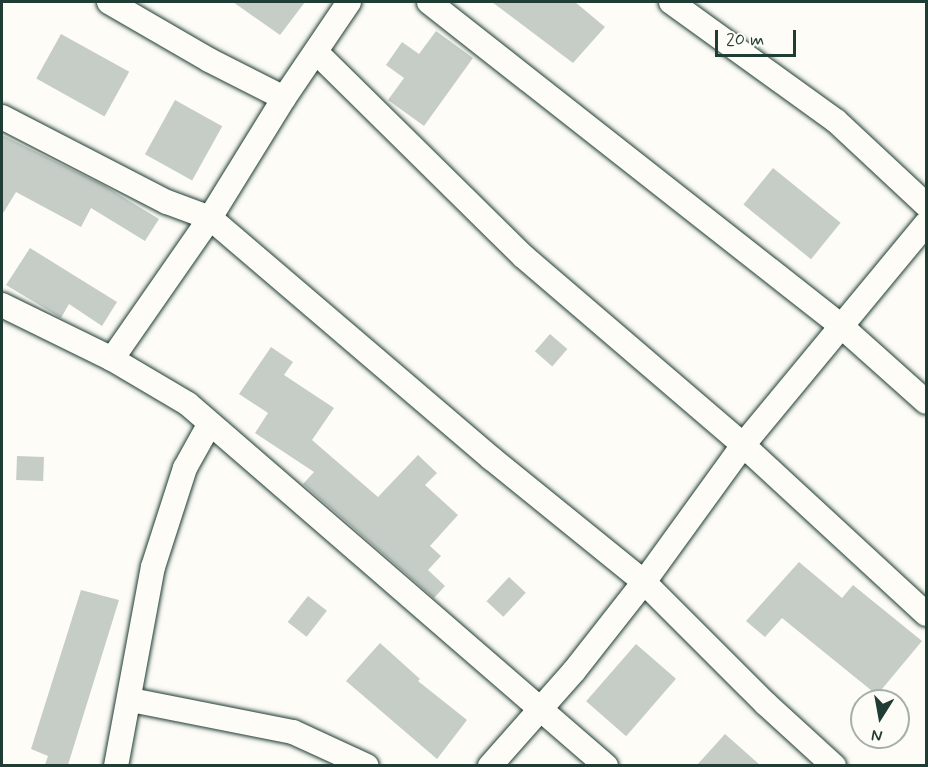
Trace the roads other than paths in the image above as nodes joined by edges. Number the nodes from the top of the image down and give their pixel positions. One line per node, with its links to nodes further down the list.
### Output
1 (109, 2): 6 (street)
2 (349, 2): 5 (street)
3 (429, 2): 12 (street)
4 (671, 2): 8 (street)
5 (317, 54): 6 (street); 16 (street)
6 (284, 98): 9 (street)
7 (2, 117): 9 (street)
8 (927, 205)
9 (210, 218): 13 (street); 17 (street)
10 (927, 224): 12 (street)
11 (2, 305): 13 (street)
12 (840, 325): 14 (street); 16 (street)
13 (112, 359): 15 (street)
14 (927, 402)
15 (209, 425): 19 (street); 20 (street)
16 (743, 445): 17 (street); 18 (street)
17 (644, 582): 20 (street); 25 (street)
18 (927, 614)
19 (131, 700): 21 (street); 22 (street)
20 (540, 706): 23 (street); 24 (street)
21 (116, 765)
22 (367, 765)
23 (490, 765)
24 (606, 765)
25 (834, 765)

